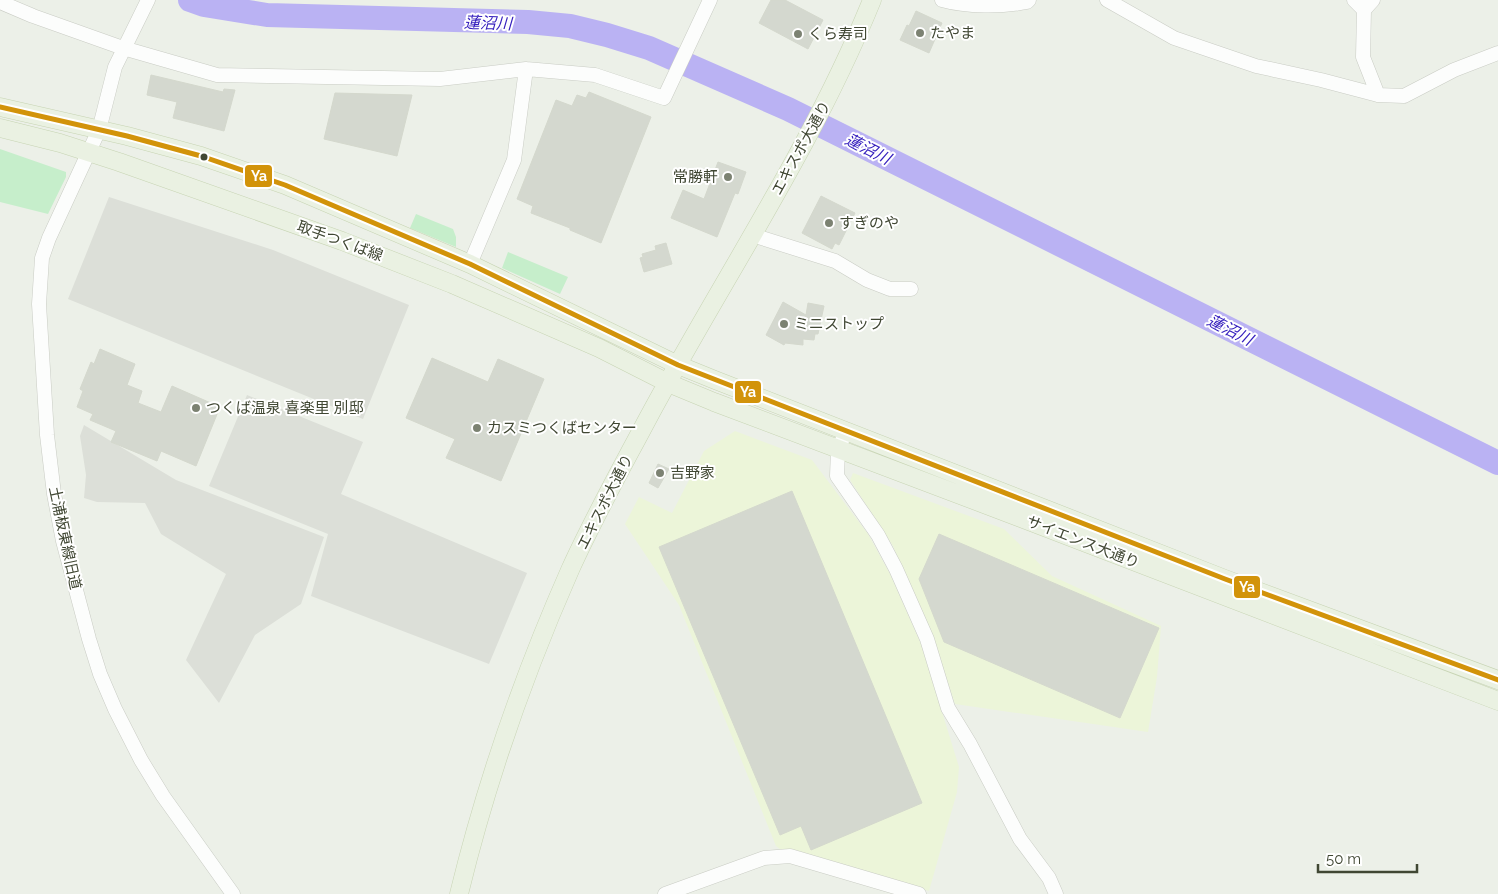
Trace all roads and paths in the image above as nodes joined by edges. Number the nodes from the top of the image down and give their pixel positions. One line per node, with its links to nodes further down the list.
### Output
1 (148, 0): 9 (street)
2 (710, 0): 11 (street)
3 (872, 0): 17 (main road, エキスポ大通り)
4 (942, 0): 5 (street)
5 (1029, 0)
6 (1107, 0): 12 (street)
7 (0, 2): 9 (street)
8 (1364, 3): 12 (street)
9 (123, 48): 11 (street); 15 (street)
10 (1498, 54): 12 (street)
11 (526, 69): 18 (street)
12 (1378, 95)
13 (0, 107): 15 (main road, 取手つくば線)
14 (0, 128): 16 (main road, 取手つくば線)
15 (98, 130): 16 (street, 土浦板東線旧道); 18 (main road, 取手つくば線)
16 (89, 152): 21 (main road, 取手つくば線); 26 (street, 土浦板東線旧道)
17 (752, 235): 19 (street); 20 (main road, エキスポ大通り)
18 (470, 264): 20 (main road, 取手つくば線)
19 (911, 289)
20 (678, 364): 21 (main road, エキスポ大通り); 22 (main road, サイエンス大通り)
21 (668, 383): 23 (main road, サイエンス大通り); 27 (main road, エキスポ大通り)
22 (846, 431): 23 (street); 24 (main road, サイエンス大通り)
23 (838, 450): 25 (main road, サイエンス大通り); 30 (street)
24 (1498, 680)
25 (1498, 701)
26 (233, 894)
27 (459, 894)
28 (665, 894): 29 (street)
29 (919, 894)
30 (1056, 894)

